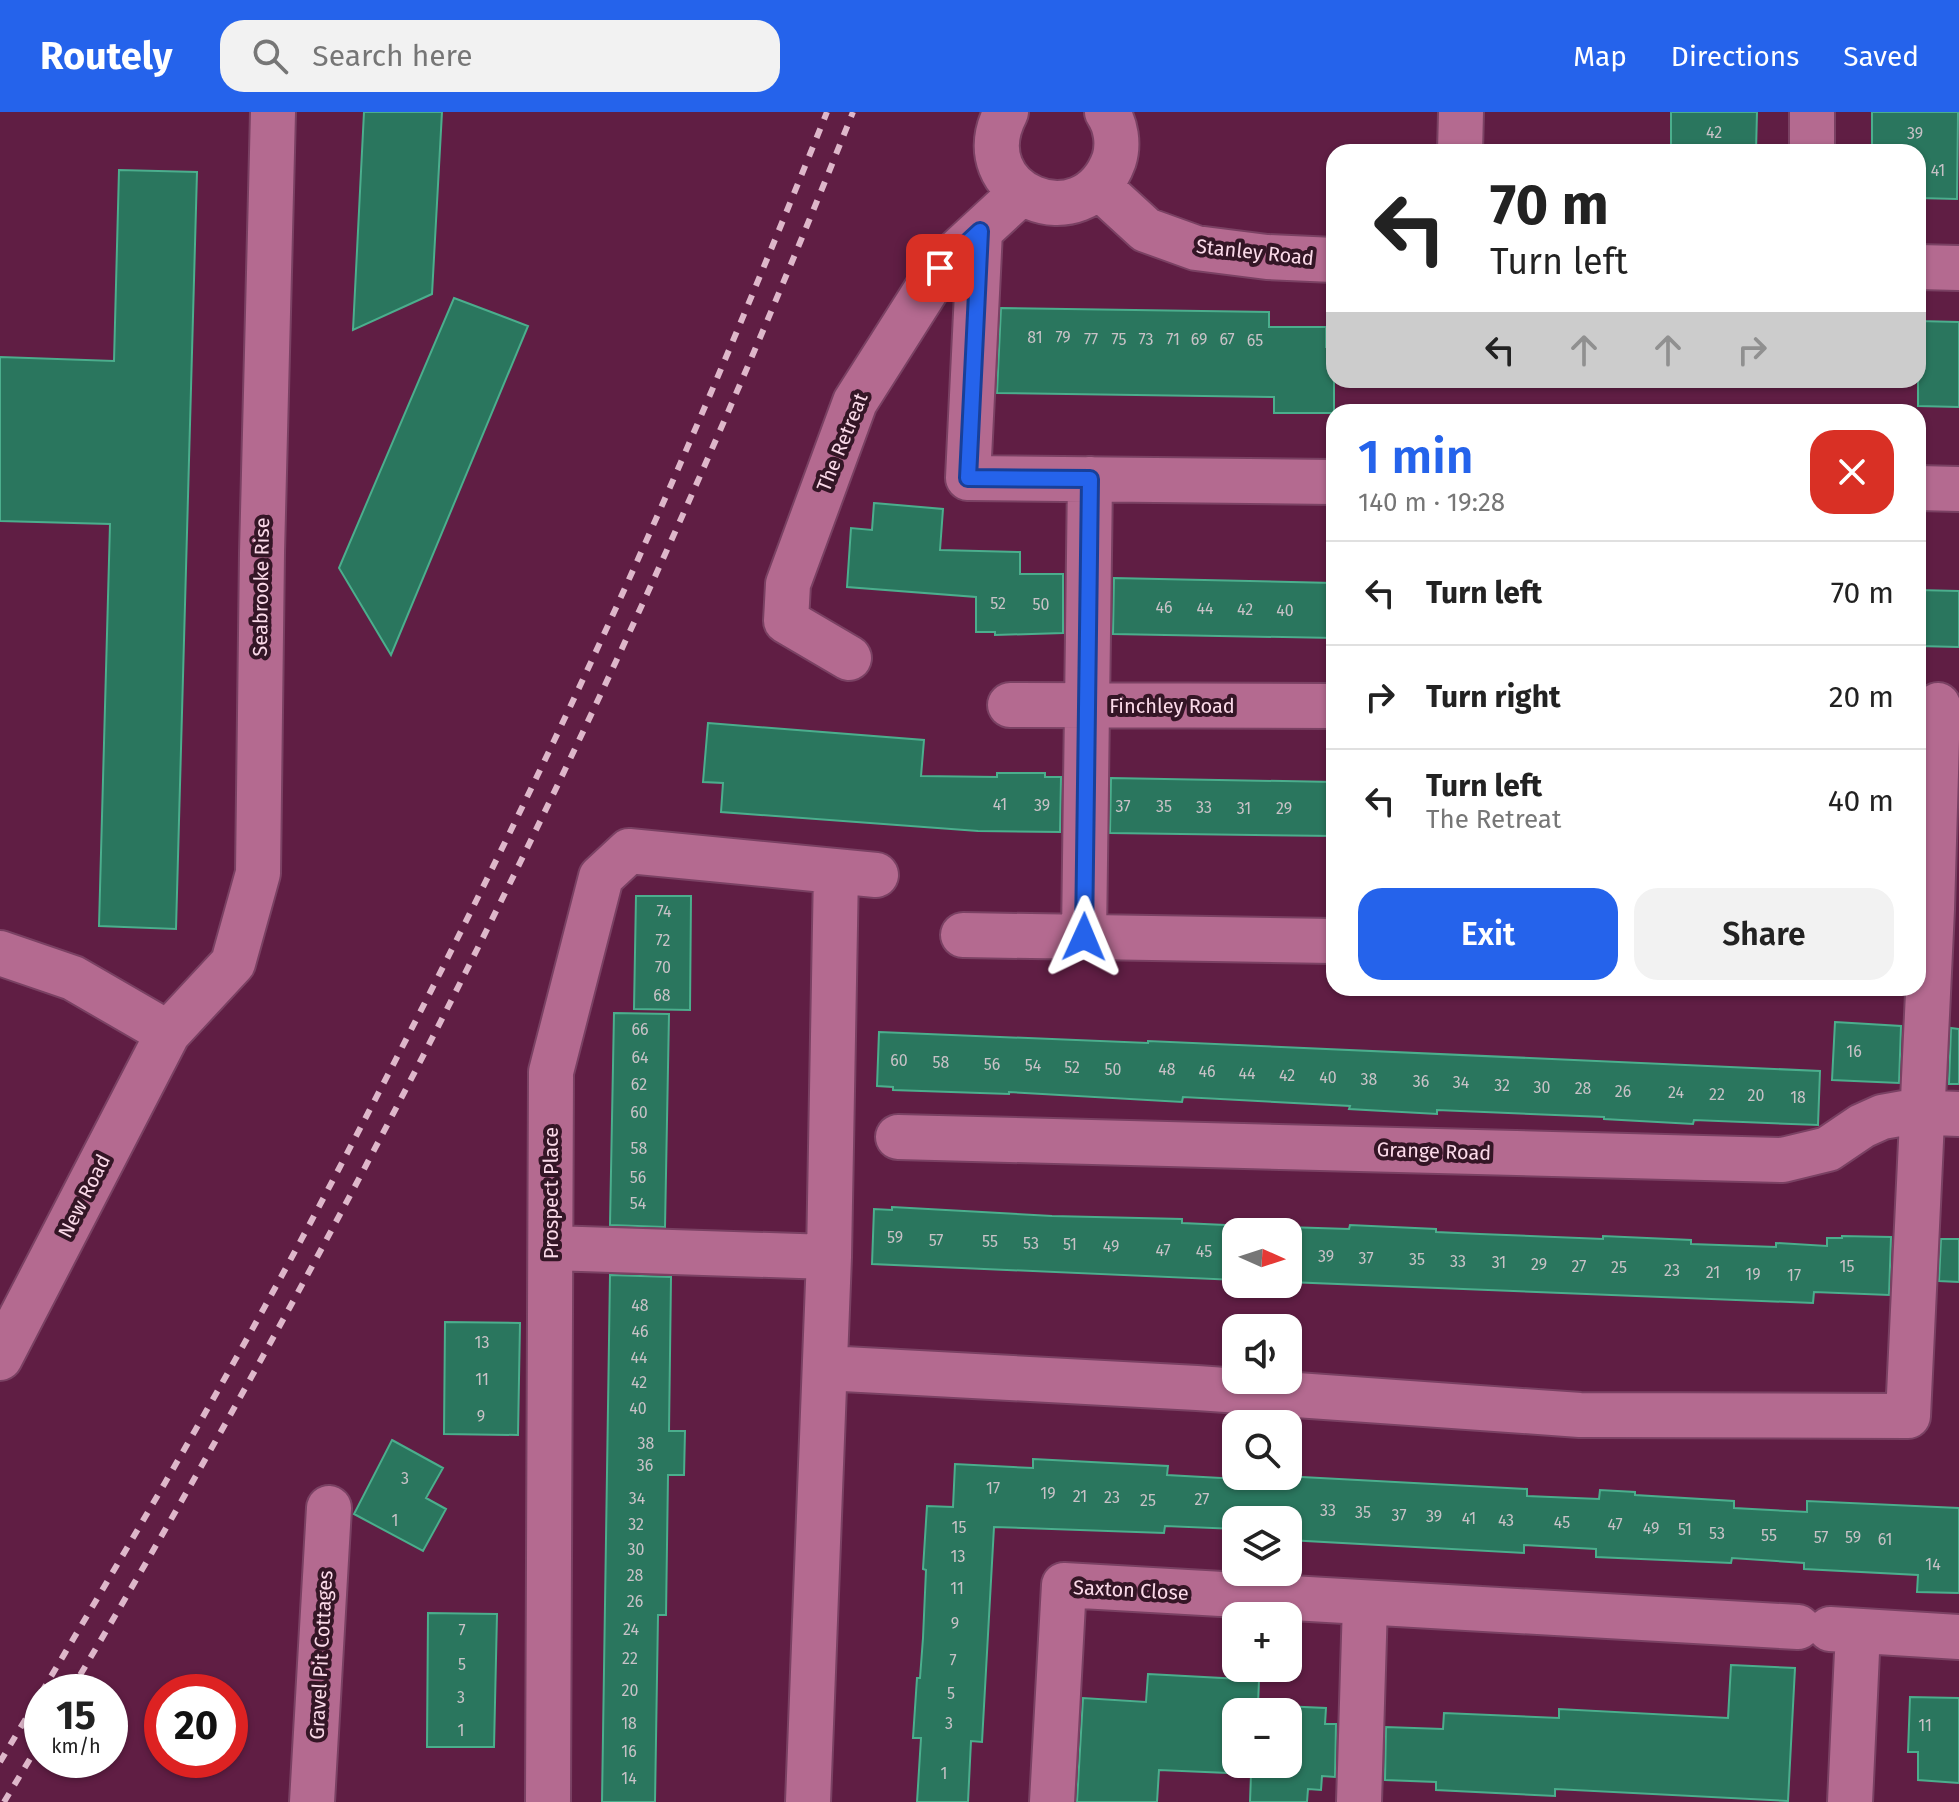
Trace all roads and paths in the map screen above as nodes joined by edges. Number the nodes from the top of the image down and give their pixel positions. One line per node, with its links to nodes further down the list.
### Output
1 (273, 112): 28 (street, Seabrooke Rise)
2 (1006, 112): 9 (street)
3 (1461, 112): 6 (street)
4 (1812, 112): 7 (street)
5 (1116, 114): 8 (street)
6 (1460, 144)
7 (1812, 144)
8 (1098, 186): 9 (street); 11 (street, Stanley Road)
9 (1021, 193): 10 (street, The Retreat)
10 (980, 231): 14 (street); 18 (street, The Retreat)
11 (1326, 260)
12 (1926, 267): 13 (street)
13 (1959, 268)
14 (1090, 479): 15 (street); 21 (street)
15 (1326, 482)
16 (1926, 488): 17 (street)
17 (1959, 489)
18 (849, 658)
19 (1010, 705): 21 (street, Finchley Road)
20 (1938, 705): 23 (street)
21 (1087, 706): 22 (street, Finchley Road); 25 (street)
22 (1326, 706)
23 (1935, 897): 29 (street)
24 (963, 935): 25 (street)
25 (1084, 937): 26 (street)
26 (1326, 941)
27 (0, 953): 28 (street)
28 (168, 1033): 33 (street, New Road)
29 (1942, 1114): 30 (street, Grange Road); 34 (street)
30 (898, 1137)
31 (551, 1248): 32 (street); 32 (street, Prospect Place); 40 (street, Prospect Place)
32 (829, 1257): 34 (street)
33 (0, 1358)
34 (825, 1368): 41 (street)
35 (329, 1508): 39 (street, Gravel Pit Cottages)
36 (1365, 1604): 37 (street, Saxton Close); 42 (street, Saxton Close); 43 (street)
37 (1826, 1629): 38 (street, Saxton Close); 44 (street)
38 (1959, 1637)
39 (312, 1802)
40 (548, 1802)
41 (808, 1802)
42 (1052, 1802)
43 (1359, 1802)
44 (1850, 1802)

